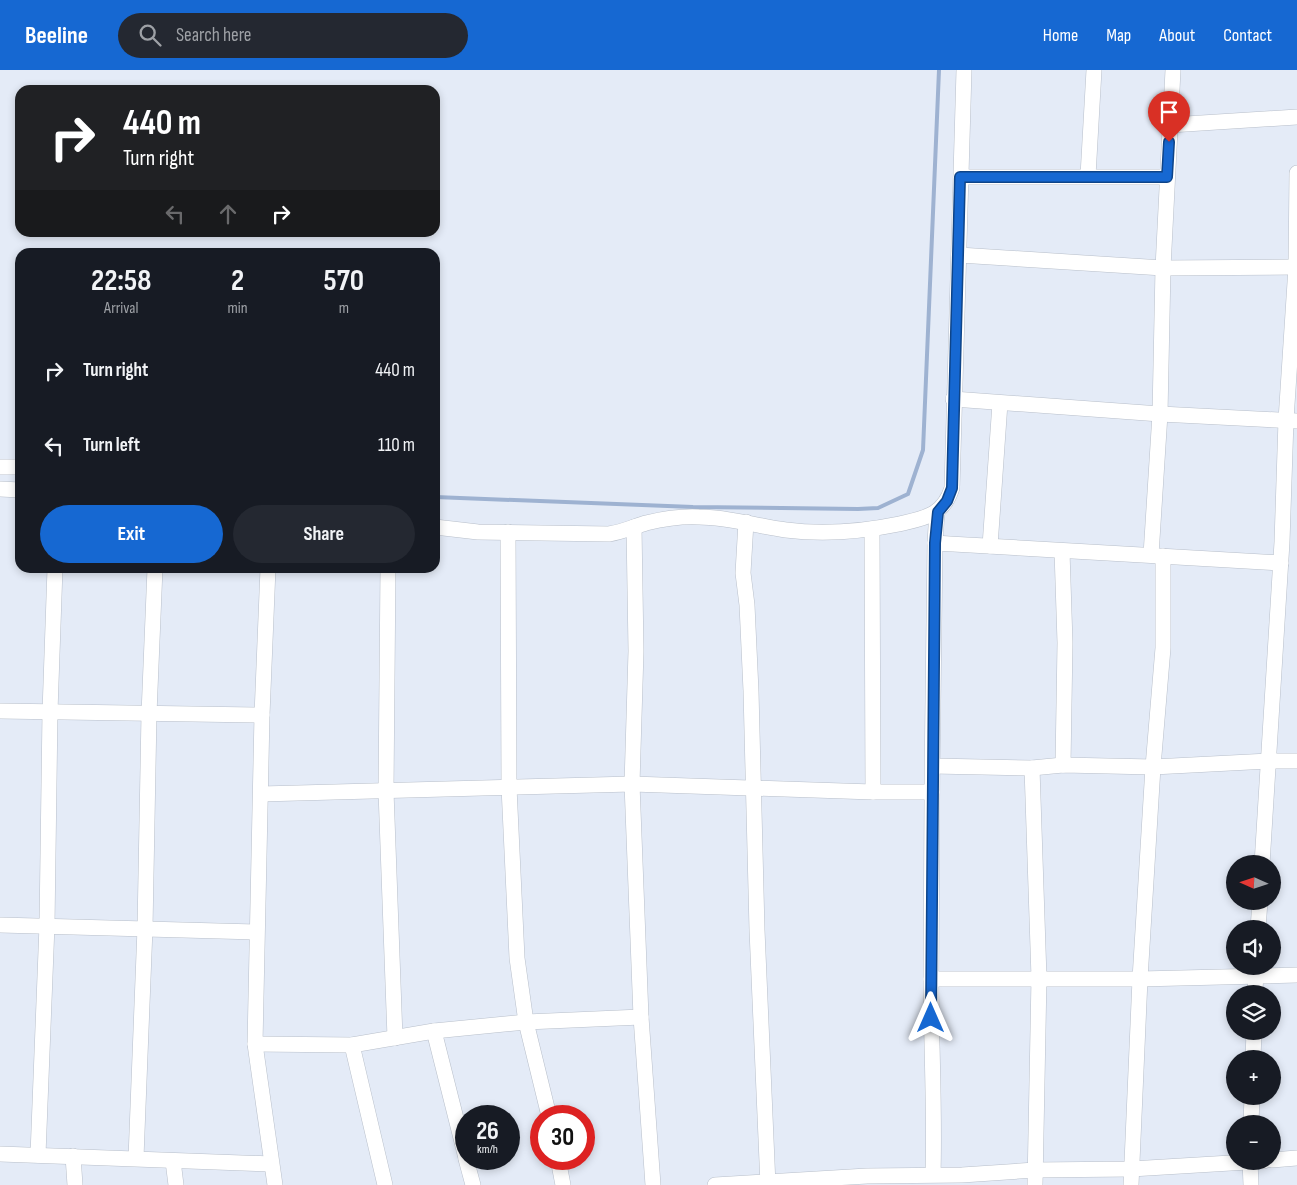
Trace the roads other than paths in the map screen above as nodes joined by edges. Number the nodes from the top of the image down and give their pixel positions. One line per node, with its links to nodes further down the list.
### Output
1 (964, 70): 8 (street)
2 (1094, 70): 7 (street)
3 (1173, 70): 5 (street)
4 (1297, 116): 5 (street)
5 (1170, 124): 9 (street)
6 (1297, 173): 11 (street)
7 (1088, 176): 8 (street); 9 (street)
8 (960, 177): 10 (street)
9 (1167, 177): 12 (street)
10 (959, 254): 12 (street); 13 (street)
11 (1296, 267): 12 (street); 16 (street)
12 (1163, 268): 15 (street)
13 (953, 399): 14 (street); 21 (street)
14 (1000, 403): 15 (street); 29 (street)
15 (1160, 414): 16 (street); 31 (street)
16 (1291, 420): 27 (street)
17 (0, 466): 18 (street)
18 (15, 467)
19 (0, 490): 20 (street)
20 (15, 490)
21 (938, 512): 25 (street); 28 (street)
22 (746, 522): 23 (street); 25 (street); 49 (street)
23 (634, 527): 26 (street); 47 (street)
24 (440, 528): 26 (street)
25 (872, 529): 51 (street)
26 (508, 532): 48 (street)
27 (1290, 542): 32 (street)
28 (935, 543): 29 (street); 44 (street)
29 (990, 546): 30 (street)
30 (1062, 552): 31 (street); 43 (street)
31 (1157, 555): 32 (street); 45 (street)
32 (1281, 563): 41 (street)
33 (55, 573): 38 (street)
34 (155, 573): 39 (street)
35 (268, 573): 40 (street)
36 (388, 573): 50 (street)
37 (0, 711): 38 (street)
38 (50, 712): 39 (street); 56 (street)
39 (149, 714): 40 (street); 57 (street)
40 (262, 715): 53 (street)
41 (1269, 760): 42 (street); 45 (street); 54 (street)
42 (1297, 761)
43 (1063, 765): 45 (street); 46 (street)
44 (933, 766): 46 (street); 52 (street)
45 (1153, 767): 63 (street)
46 (1032, 768): 62 (street)
47 (632, 784): 48 (street); 49 (street); 65 (street)
48 (509, 787): 50 (street); 66 (street)
49 (753, 787): 51 (street); 90 (street)
50 (386, 791): 53 (street); 68 (street)
51 (873, 792): 52 (street)
52 (932, 792): 64 (street)
53 (261, 794): 58 (street)
54 (1263, 855)
55 (0, 925): 56 (street)
56 (47, 925): 57 (street); 74 (street)
57 (145, 928): 58 (street); 76 (street)
58 (256, 932): 69 (street)
59 (1226, 974): 63 (street)
60 (1281, 974): 61 (street)
61 (1297, 975)
62 (1039, 978): 63 (street); 64 (street); 87 (street)
63 (1140, 979): 82 (street)
64 (931, 980): 86 (street)
65 (641, 1017): 66 (street); 97 (street)
66 (526, 1022): 67 (street); 71 (street)
67 (434, 1031): 68 (street); 72 (street)
68 (395, 1038): 70 (street)
69 (255, 1044): 70 (street); 80 (street)
70 (352, 1045): 94 (street)
71 (545, 1105)
72 (455, 1114)
73 (0, 1154): 74 (street)
74 (38, 1155): 75 (street)
75 (73, 1156): 76 (street); 91 (street)
76 (136, 1158): 79 (street)
77 (1297, 1158): 78 (street)
78 (1281, 1159)
79 (173, 1162): 80 (street); 92 (street)
80 (271, 1164): 93 (street)
81 (1226, 1164): 82 (street)
82 (1131, 1169): 87 (street); 99 (street)
83 (469, 1170): 95 (street)
84 (560, 1170): 96 (street)
85 (1254, 1170): 100 (street)
86 (932, 1174): 88 (street); 89 (street)
87 (1035, 1178): 88 (street)
88 (962, 1180)
89 (867, 1181): 90 (street)
90 (767, 1183): 98 (street)
91 (75, 1185)
92 (176, 1185)
93 (275, 1185)
94 (385, 1185)
95 (473, 1185)
96 (562, 1185)
97 (654, 1185)
98 (715, 1185)
99 (1131, 1185)
100 (1251, 1185)

